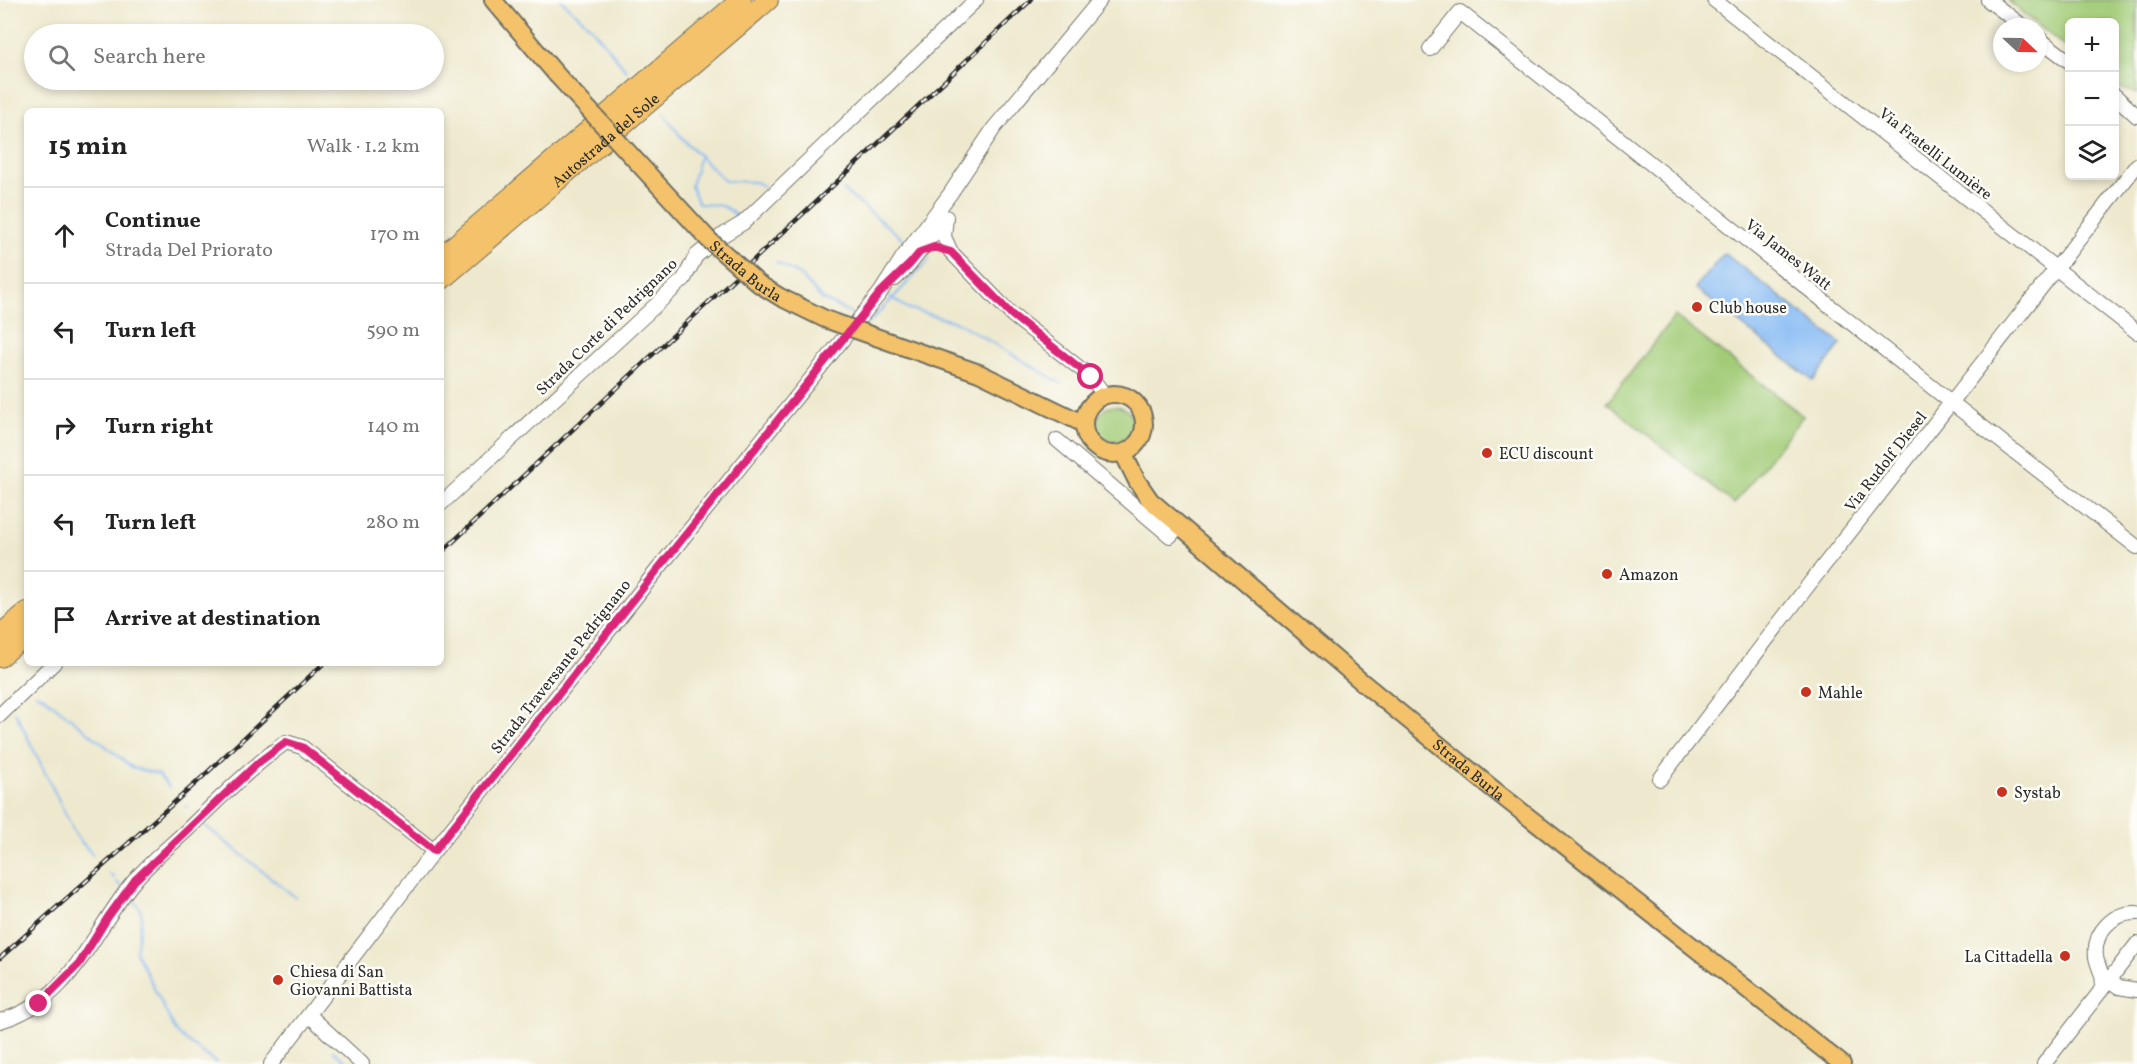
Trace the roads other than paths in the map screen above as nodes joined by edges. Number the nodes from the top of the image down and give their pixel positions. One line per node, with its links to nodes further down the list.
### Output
1 (493, 0): 30 (main road, Strada Burla, bridge)
2 (741, 0): 23 (highway, Autostrada del Sole)
3 (768, 0): 25 (highway, Autostrada del Sole)
4 (976, 0): 33 (street, Strada Corte di Pedrignano)
5 (1100, 0): 15 (street, Strada Traversante Pedrignano)
6 (1714, 0): 24 (street, Via Fratelli Lumière)
7 (1988, 0): 8 (street)
8 (2012, 18)
9 (2047, 45): 11 (street)
10 (1430, 49): 29 (street, Via James Watt)
11 (2065, 58)
12 (2119, 97): 14 (street)
13 (2119, 99): 16 (street)
14 (2137, 104)
15 (1012, 108): 17 (street, Strada Traversante Pedrignano); 19 (street, Strada Traversante Pedrignano)
16 (2137, 116)
17 (972, 161): 19 (street, Strada Traversante Pedrignano); 20 (street, Strada Traversante Pedrignano)
18 (2137, 165): 24 (street, Via Rudolf Diesel)
19 (939, 236): 20 (street); 21 (street, Strada Traversante Pedrignano); 22 (street)
20 (919, 238): 26 (street, Strada Traversante Pedrignano)
21 (920, 252): 22 (street); 26 (street, Strada Traversante Pedrignano)
22 (951, 252): 28 (street)
23 (444, 254)
24 (2057, 269): 27 (street, Via Fratelli Lumière); 29 (street, Via Rudolf Diesel)
25 (444, 277)
26 (880, 293): 43 (street, Strada Traversante Pedrignano)
27 (2137, 332)
28 (1105, 396): 30 (main road); 32 (main road)
29 (1952, 403): 35 (street, Via James Watt); 42 (street, Via Rudolf Diesel)
30 (1084, 424): 32 (main road)
31 (1057, 440): 34 (street)
32 (1123, 453): 34 (main road, Strada Burla)
33 (444, 501)
34 (1180, 525): 52 (main road, Strada Burla)
35 (2137, 547)
36 (24, 615): 37 (highway)
37 (0, 635)
38 (24, 637): 39 (highway)
39 (1, 657)
40 (51, 666): 41 (street)
41 (0, 715)
42 (1660, 779)
43 (434, 851): 48 (street, Strada Traversante Pedrignano); 49 (street)
44 (2137, 913): 46 (street)
45 (2135, 951): 46 (street)
46 (2117, 983): 47 (street); 47 (street)
47 (2101, 996): 53 (street); 54 (street)
48 (310, 1016): 50 (street, Strada Traversante Pedrignano); 51 (street)
49 (0, 1021)
50 (271, 1064)
51 (362, 1064)
52 (1842, 1064)
53 (2044, 1064)
54 (2053, 1064)

